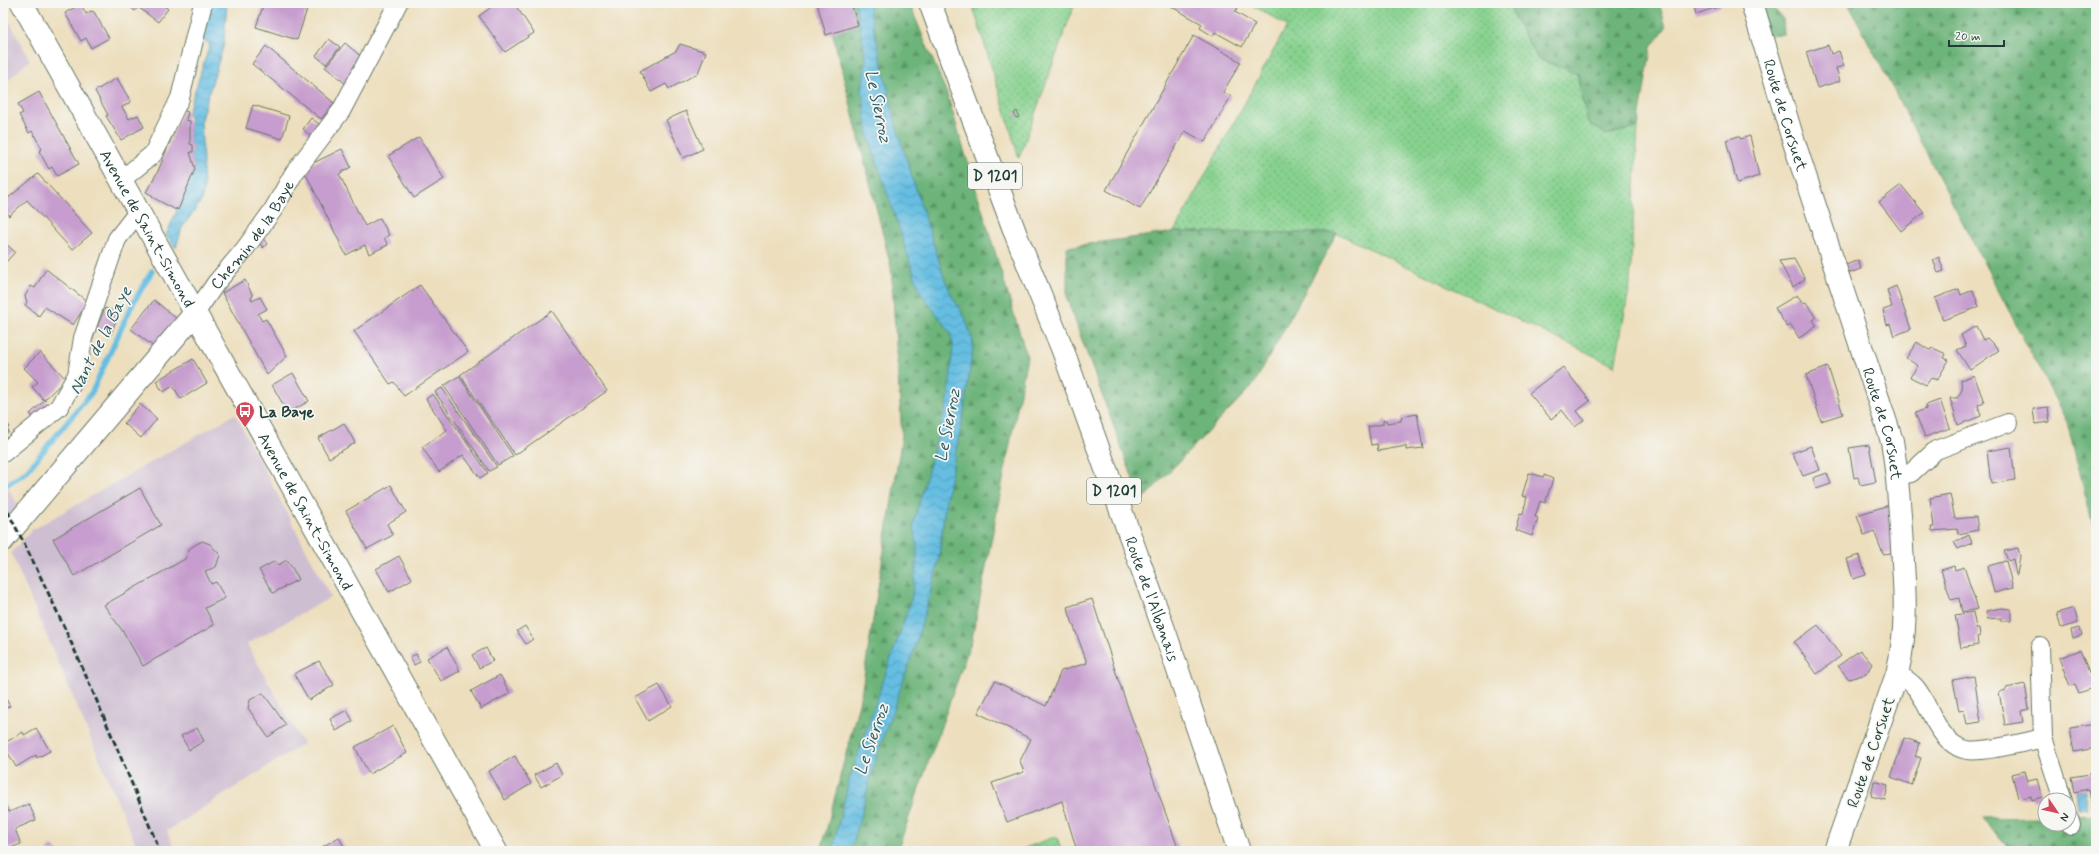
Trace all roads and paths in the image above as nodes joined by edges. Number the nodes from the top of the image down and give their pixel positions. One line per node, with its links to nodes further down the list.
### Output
1 (22, 3): 7 (main road, Avenue de Saint-Simond)
2 (203, 3): 7 (street)
3 (398, 3): 9 (street, Chemin de la Baye)
4 (930, 3): 10 (main road, D 1201)
5 (944, 3): 10 (main road, D 1201)
6 (1752, 3): 13 (main road, Route de Corsuet)
7 (120, 180): 8 (main road, Avenue de Saint-Simond)
8 (138, 212): 9 (main road, Avenue de Saint-Simond); 12 (street)
9 (196, 312): 14 (main road, Chemin de la Baye); 19 (main road, Avenue de Saint-Simond)
10 (1062, 348): 20 (main road, Route de l'Albanais / D 1201)
11 (2008, 423): 13 (street)
12 (3, 453)
13 (1898, 476): 16 (main road, Route de Corsuet)
14 (3, 540)
15 (2040, 646): 17 (street)
16 (1897, 674): 17 (street); 21 (main road, Route de Corsuet)
17 (2043, 738): 18 (street)
18 (2060, 792)
19 (496, 851)
20 (1240, 851)
21 (1836, 851)

